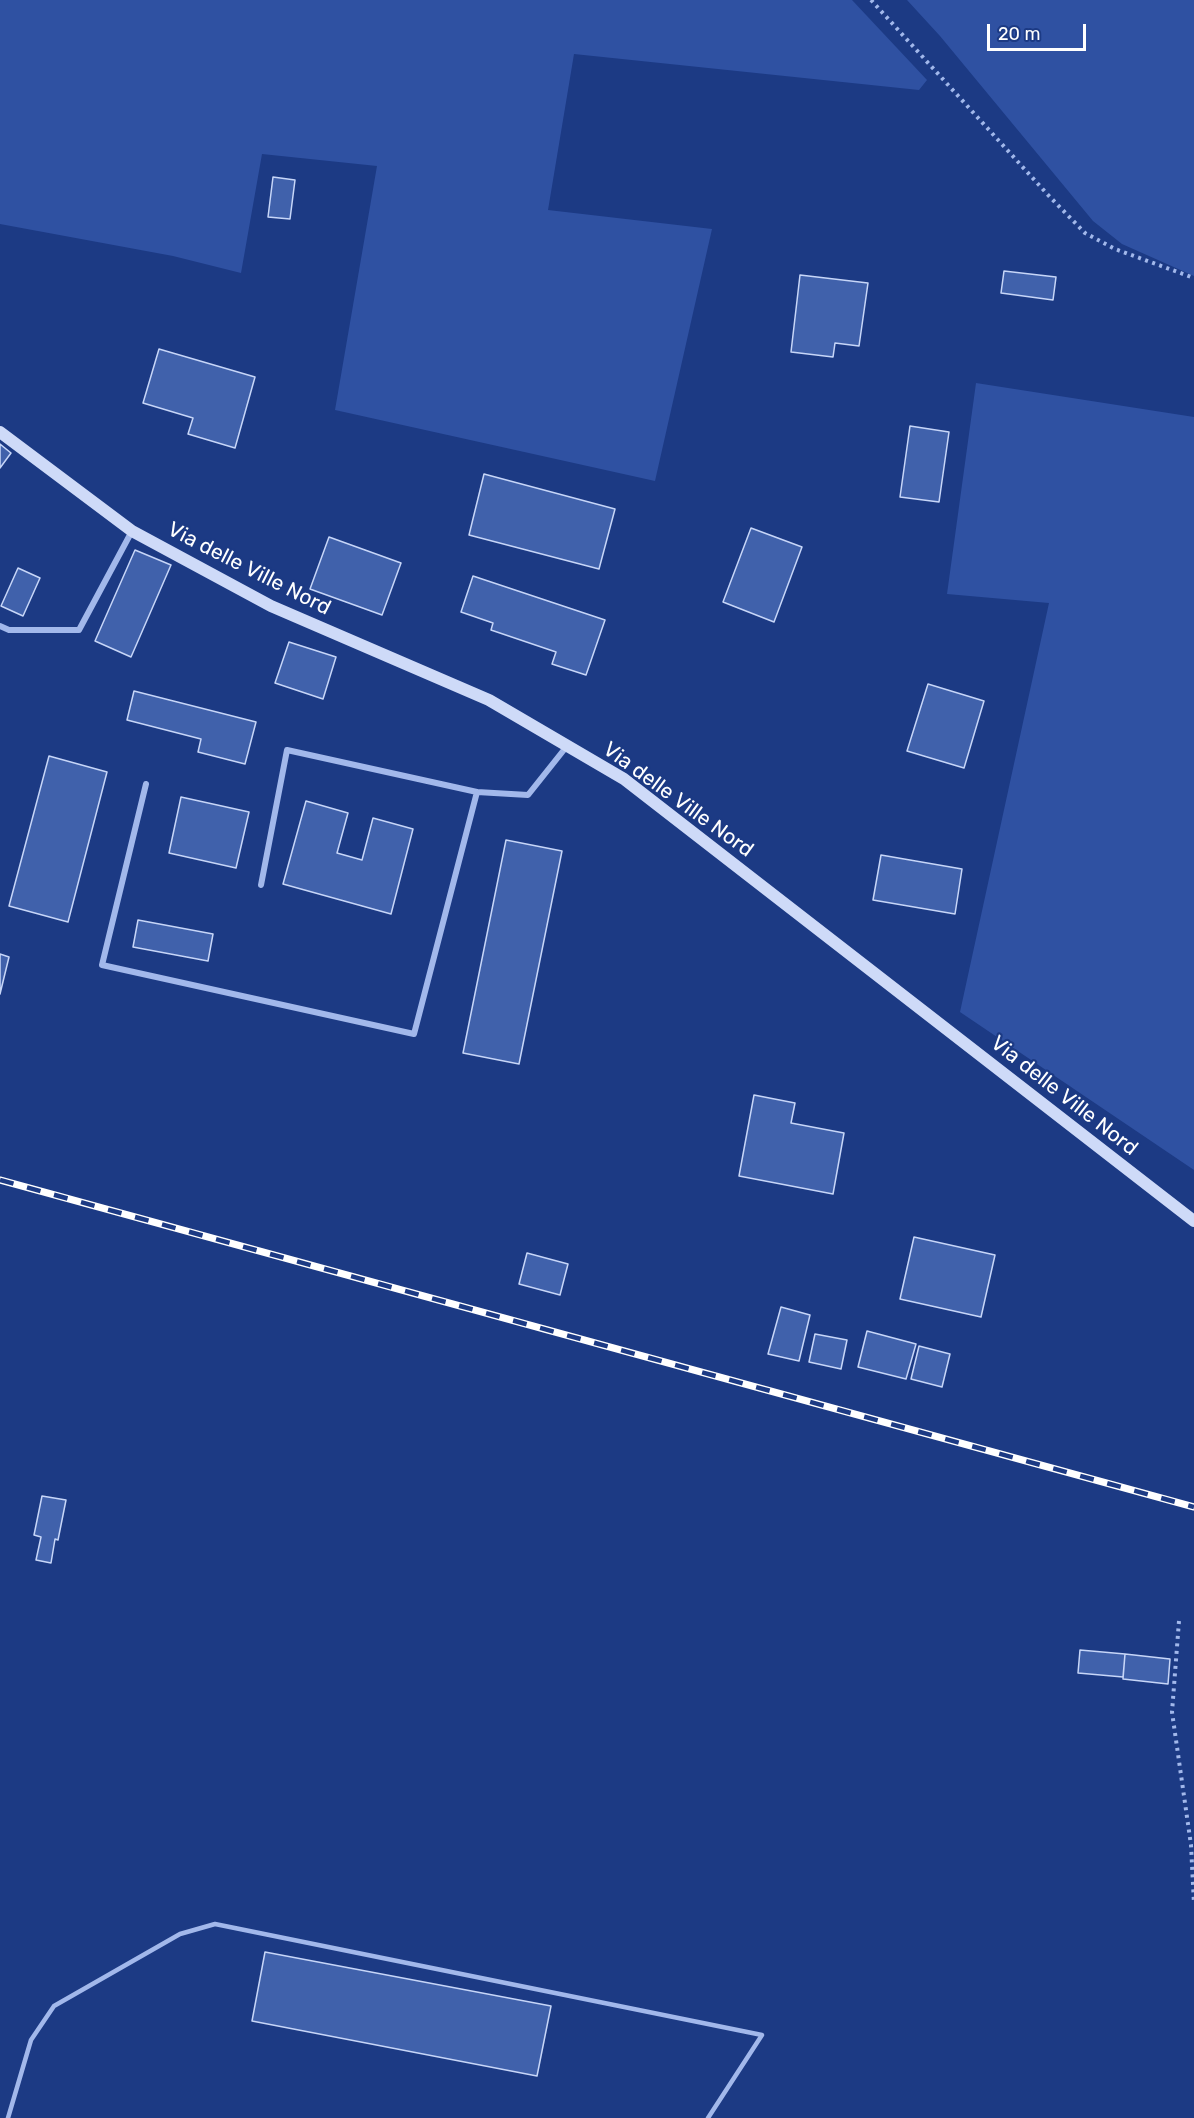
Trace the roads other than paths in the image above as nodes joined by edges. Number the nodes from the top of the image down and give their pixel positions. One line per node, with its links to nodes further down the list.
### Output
1 (0, 432): 2 (street, Via delle Ville Nord)
2 (132, 531): 3 (street); 4 (street, Via delle Ville Nord)
3 (0, 626)
4 (567, 746): 6 (street); 8 (street, Via delle Ville Nord)
5 (146, 783): 6 (street)
6 (477, 792): 7 (street)
7 (261, 885)
8 (1194, 1221)
9 (8, 2118): 10 (lane)
10 (708, 2118)

